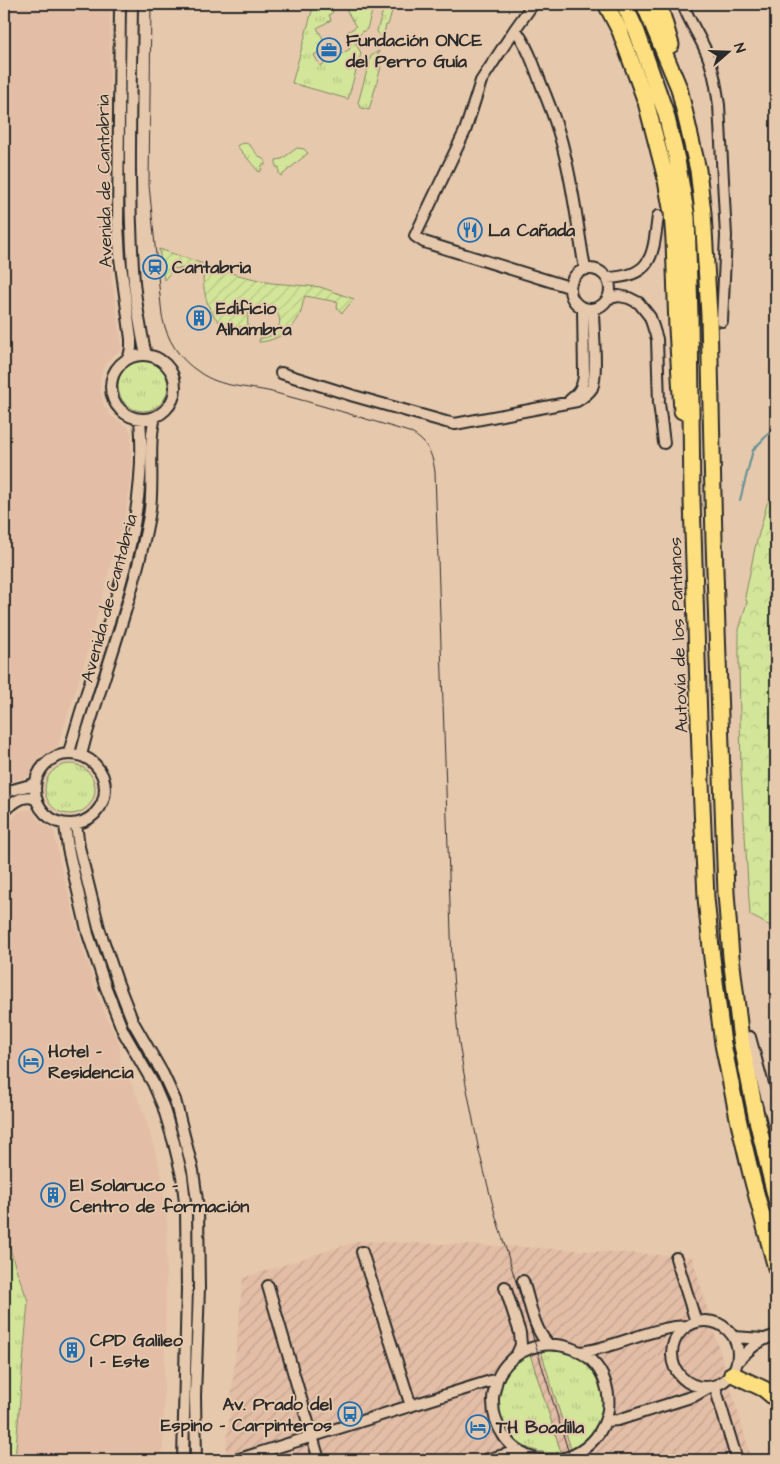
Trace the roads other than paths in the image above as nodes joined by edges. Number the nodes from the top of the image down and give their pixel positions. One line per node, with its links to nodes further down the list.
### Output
1 (120, 4): 19 (street, Avenida de Cantabria)
2 (132, 4): 18 (street, Avenida de Cantabria)
3 (533, 4): 9 (street)
4 (606, 4): 24 (highway)
5 (624, 4): 24 (highway, Autovía de los Pantanos)
6 (644, 4): 10 (highway)
7 (659, 4): 10 (highway)
8 (684, 4): 17 (street)
9 (514, 29): 12 (street); 14 (street)
10 (679, 88): 32 (highway)
11 (658, 216): 13 (street)
12 (585, 269): 13 (street); 14 (street)
13 (607, 278): 15 (street)
14 (569, 287): 16 (street)
15 (608, 298): 16 (street); 23 (street)
16 (588, 310): 20 (street)
17 (722, 321)
18 (146, 355): 19 (street); 21 (street)
19 (129, 357): 22 (street)
20 (281, 373)
21 (154, 416): 22 (street); 26 (street, Avenida de Cantabria)
22 (140, 419): 25 (street, Avenida de Cantabria)
23 (664, 443)
24 (692, 500): 39 (highway, Autovía de los Pantanos)
25 (69, 754): 26 (street); 27 (street)
26 (81, 755): 31 (street)
27 (34, 784): 28 (street); 29 (street)
28 (4, 795)
29 (35, 799): 30 (street); 31 (street)
30 (4, 812)
31 (71, 825): 59 (street); 60 (street)
32 (730, 942): 33 (highway); 36 (highway)
33 (750, 1037): 34 (street); 35 (highway)
34 (776, 1132)
35 (776, 1160)
36 (776, 1199)
37 (362, 1252): 54 (street)
38 (676, 1258): 43 (street)
39 (776, 1268)
40 (523, 1281): 47 (street)
41 (268, 1286): 56 (street)
42 (505, 1287): 49 (street)
43 (692, 1324): 45 (street); 48 (street); 52 (street)
44 (776, 1335): 46 (street)
45 (734, 1337): 46 (street); 50 (street)
46 (763, 1339): 50 (street)
47 (548, 1344): 48 (street); 49 (street)
48 (580, 1352): 55 (street)
49 (517, 1354): 51 (street)
50 (735, 1367): 52 (street); 53 (highway)
51 (497, 1379): 54 (street); 57 (street)
52 (711, 1387): 55 (street); 66 (street)
53 (776, 1400)
54 (411, 1406): 56 (street)
55 (606, 1421): 58 (street)
56 (312, 1437): 61 (street); 62 (street)
57 (519, 1451): 63 (street); 64 (street)
58 (579, 1457): 65 (street)
59 (183, 1460)
60 (196, 1460)
61 (236, 1460)
62 (319, 1460)
63 (485, 1460)
64 (552, 1460)
65 (556, 1460)
66 (737, 1460)

